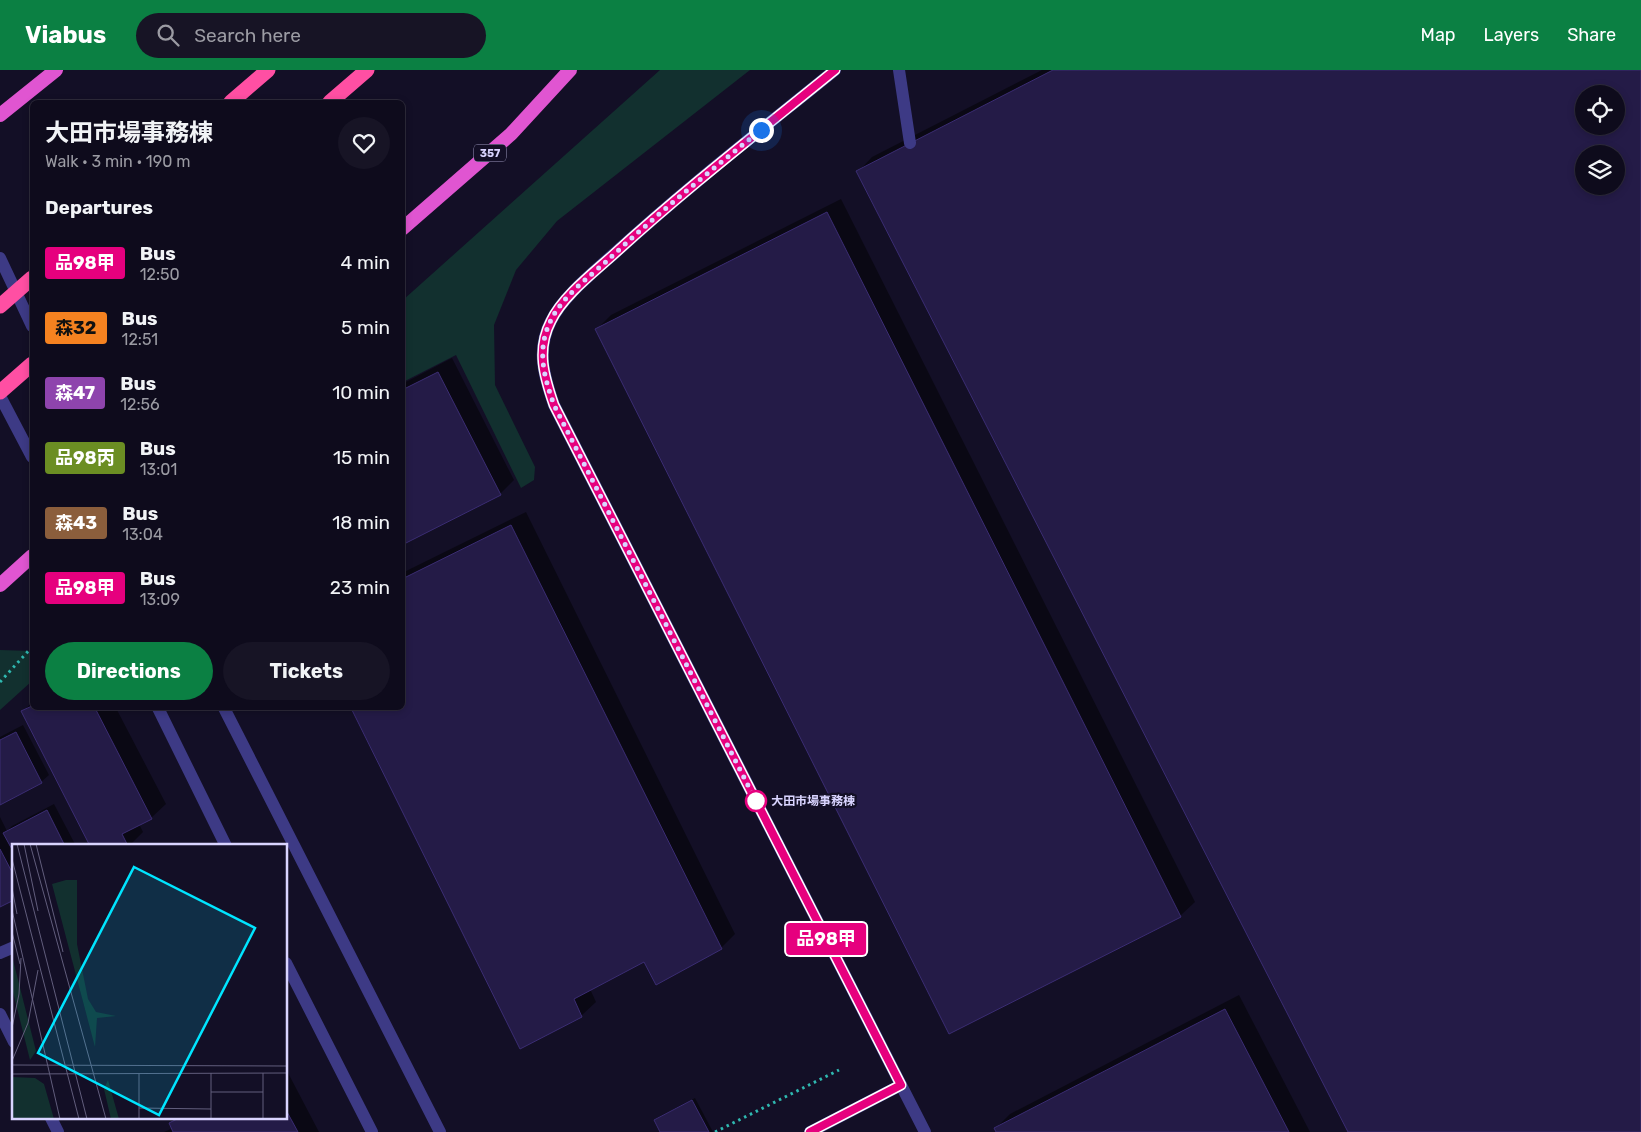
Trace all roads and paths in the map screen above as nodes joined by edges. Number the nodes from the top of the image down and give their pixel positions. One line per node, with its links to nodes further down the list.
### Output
1 (56, 70): 9 (highway)
2 (268, 70): 7 (highway)
3 (367, 70): 8 (highway)
4 (570, 70): 11 (highway, 357)
5 (834, 70): 32 (street)
6 (899, 70): 10 (street)
7 (233, 100)
8 (332, 100)
9 (0, 115)
10 (910, 143)
11 (405, 226)
12 (0, 258): 15 (street)
13 (30, 280): 14 (highway, bridge)
14 (0, 306)
15 (30, 322)
16 (30, 366): 17 (highway, bridge)
17 (0, 394): 18 (street)
18 (30, 453)
19 (30, 558): 20 (highway)
20 (0, 585)
21 (30, 649): 22 (path)
22 (0, 682)
23 (159, 710): 25 (street)
24 (225, 710): 36 (street)
25 (222, 844)
26 (12, 947): 27 (street)
27 (0, 954)
28 (288, 967): 35 (street)
29 (0, 1014): 30 (street)
30 (12, 1038)
31 (839, 1070): 37 (path)
32 (901, 1085): 38 (street); 39 (street)
33 (52, 1120): 34 (street)
34 (58, 1132)
35 (372, 1132)
36 (440, 1132)
37 (715, 1132)
38 (810, 1132)
39 (924, 1132)

